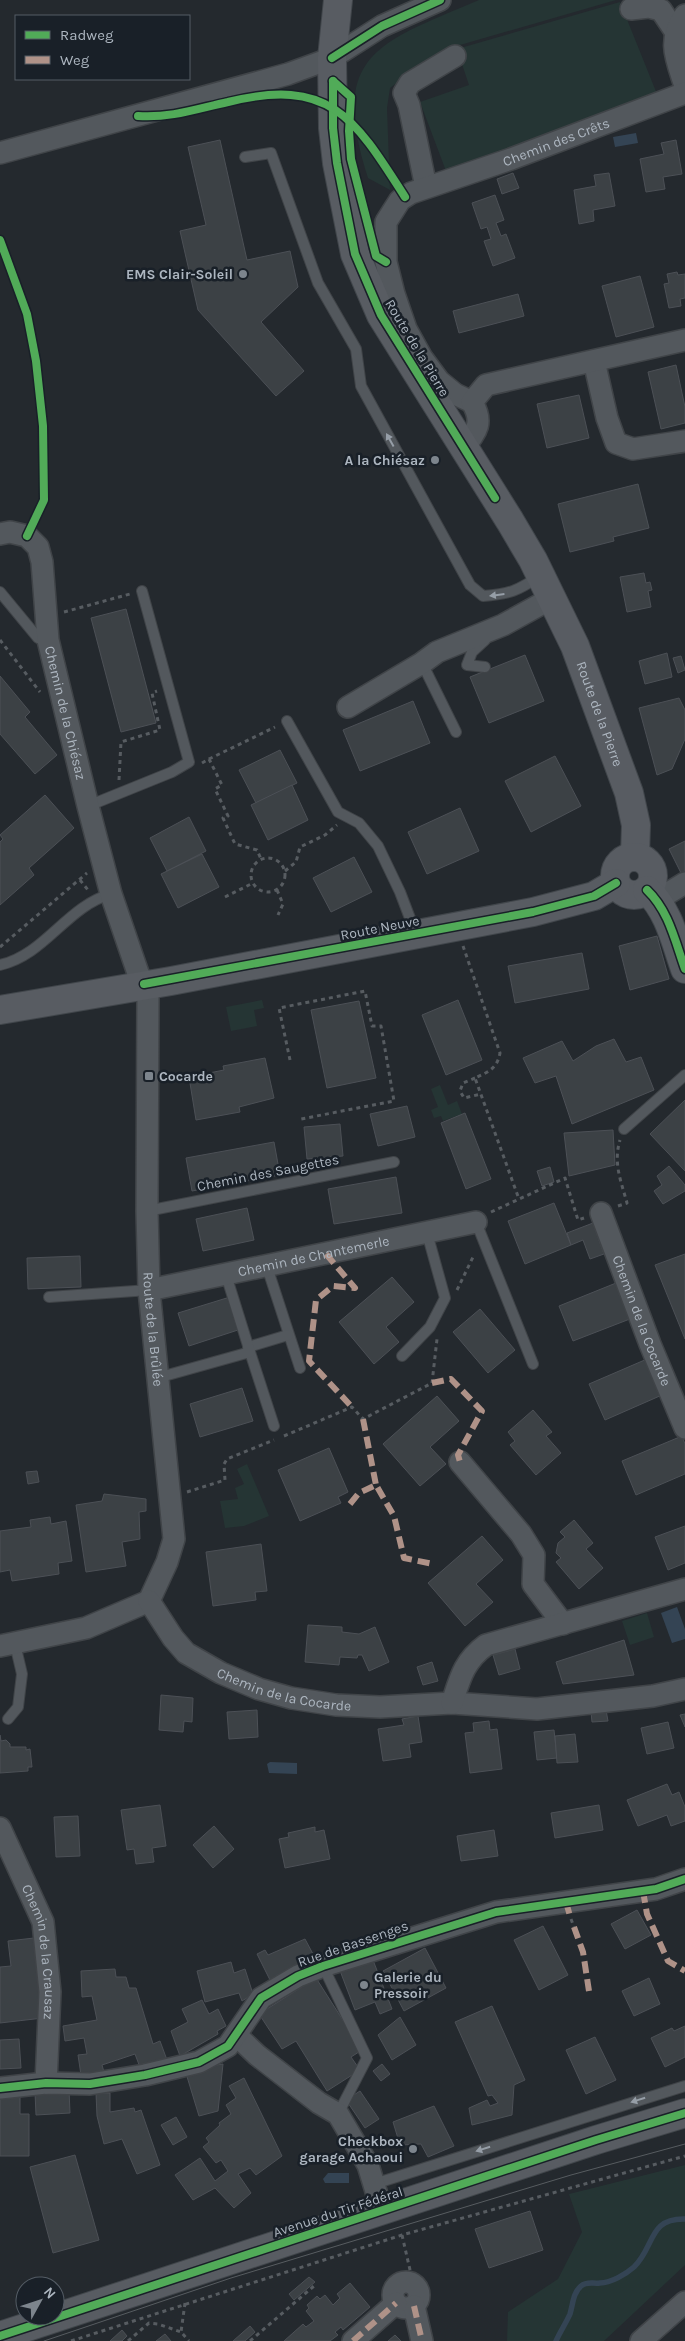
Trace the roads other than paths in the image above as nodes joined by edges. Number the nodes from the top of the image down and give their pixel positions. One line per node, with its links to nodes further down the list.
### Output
1 (338, 0): 6 (main road, Route de la Pierre)
2 (440, 0): 6 (street)
3 (631, 10): 4 (street)
4 (680, 23): 7 (street)
5 (455, 56): 11 (street)
6 (333, 69): 9 (street); 16 (main road, Route de la Pierre)
7 (685, 86)
8 (685, 94): 11 (street, Chemin des Crêts)
9 (0, 153)
10 (245, 158): 18 (lane, one-way to 10)
11 (426, 187): 14 (street, Chemin des Crêts)
12 (685, 340): 13 (street)
13 (594, 361): 14 (street); 15 (street)
14 (472, 402): 16 (street)
15 (685, 441)
16 (463, 448): 18 (main road, Route de la Pierre)
17 (0, 534): 22 (street, Chemin de la Chiésaz)
18 (546, 587): 21 (street); 29 (main road, Route de la Pierre)
19 (142, 591): 28 (lane)
20 (0, 592): 22 (lane)
21 (516, 618): 23 (street); 24 (lane)
22 (48, 640): 28 (street, Chemin de la Chiésaz)
23 (422, 662): 25 (street); 27 (lane)
24 (485, 667)
25 (348, 707)
26 (287, 721): 34 (lane)
27 (456, 732)
28 (88, 806): 32 (street, Chemin de la Chiésaz)
29 (635, 856): 30 (main road); 33 (main road)
30 (616, 883): 33 (main road); 34 (main road, Route Neuve)
31 (685, 883): 33 (street)
32 (111, 894): 35 (lane); 37 (street, Chemin de la Chiésaz)
33 (652, 895): 36 (main road)
34 (416, 934): 37 (main road, Route Neuve)
35 (0, 965)
36 (685, 969)
37 (144, 984): 38 (main road, Route Neuve); 42 (street, Route de la Brûlée)
38 (0, 1010)
39 (685, 1075): 40 (lane)
40 (624, 1129)
41 (394, 1162): 42 (lane, Chemin des Saugettes)
42 (147, 1211): 49 (street, Route de la Brûlée)
43 (601, 1213): 58 (street, Chemin de la Cocarde)
44 (476, 1222): 46 (street, Chemin de Chantemerle); 54 (lane)
45 (389, 1231): 47 (lane)
46 (427, 1233): 47 (street, Chemin de Chantemerle); 53 (lane)
47 (275, 1265): 48 (street, Chemin de Chantemerle); 51 (lane)
48 (226, 1275): 49 (street, Chemin de Chantemerle); 52 (lane)
49 (150, 1290): 50 (lane); 56 (street, Route de la Brûlée)
50 (49, 1297)
51 (288, 1335): 52 (lane); 55 (lane)
52 (249, 1349): 56 (lane); 57 (lane)
53 (402, 1356)
54 (533, 1364)
55 (300, 1368)
56 (157, 1378): 61 (street, Route de la Brûlée)
57 (274, 1426)
58 (685, 1426)
59 (460, 1462): 62 (street)
60 (685, 1588): 62 (street)
61 (149, 1601): 63 (street); 65 (street, Chemin de la Cocarde)
62 (563, 1624): 65 (street)
63 (7, 1645): 66 (lane)
64 (685, 1688): 65 (street, Chemin de la Cocarde)
65 (452, 1703)
66 (8, 1719)
67 (0, 1828): 71 (street, Chemin de la Crausaz)
68 (685, 1879): 69 (street, Rue de Bassenges)
69 (323, 1966): 70 (street, Rue de Bassenges); 75 (lane)
70 (236, 2034): 71 (street, Rue de Bassenges); 75 (street)
71 (46, 2083): 73 (street, Rue de Bassenges)
72 (685, 2086): 76 (lane, one-way to 76)
73 (0, 2088)
74 (685, 2113): 77 (main road, Avenue du Tir Fédéral)
75 (338, 2114): 76 (street)
76 (374, 2184): 77 (street)
77 (382, 2210): 81 (main road, Avenue du Tir Fédéral)
78 (413, 2283): 80 (street)
79 (685, 2302): 84 (street)
80 (405, 2304): 82 (street); 83 (street)
81 (0, 2336)
82 (353, 2341)
83 (422, 2341)
84 (642, 2341)

